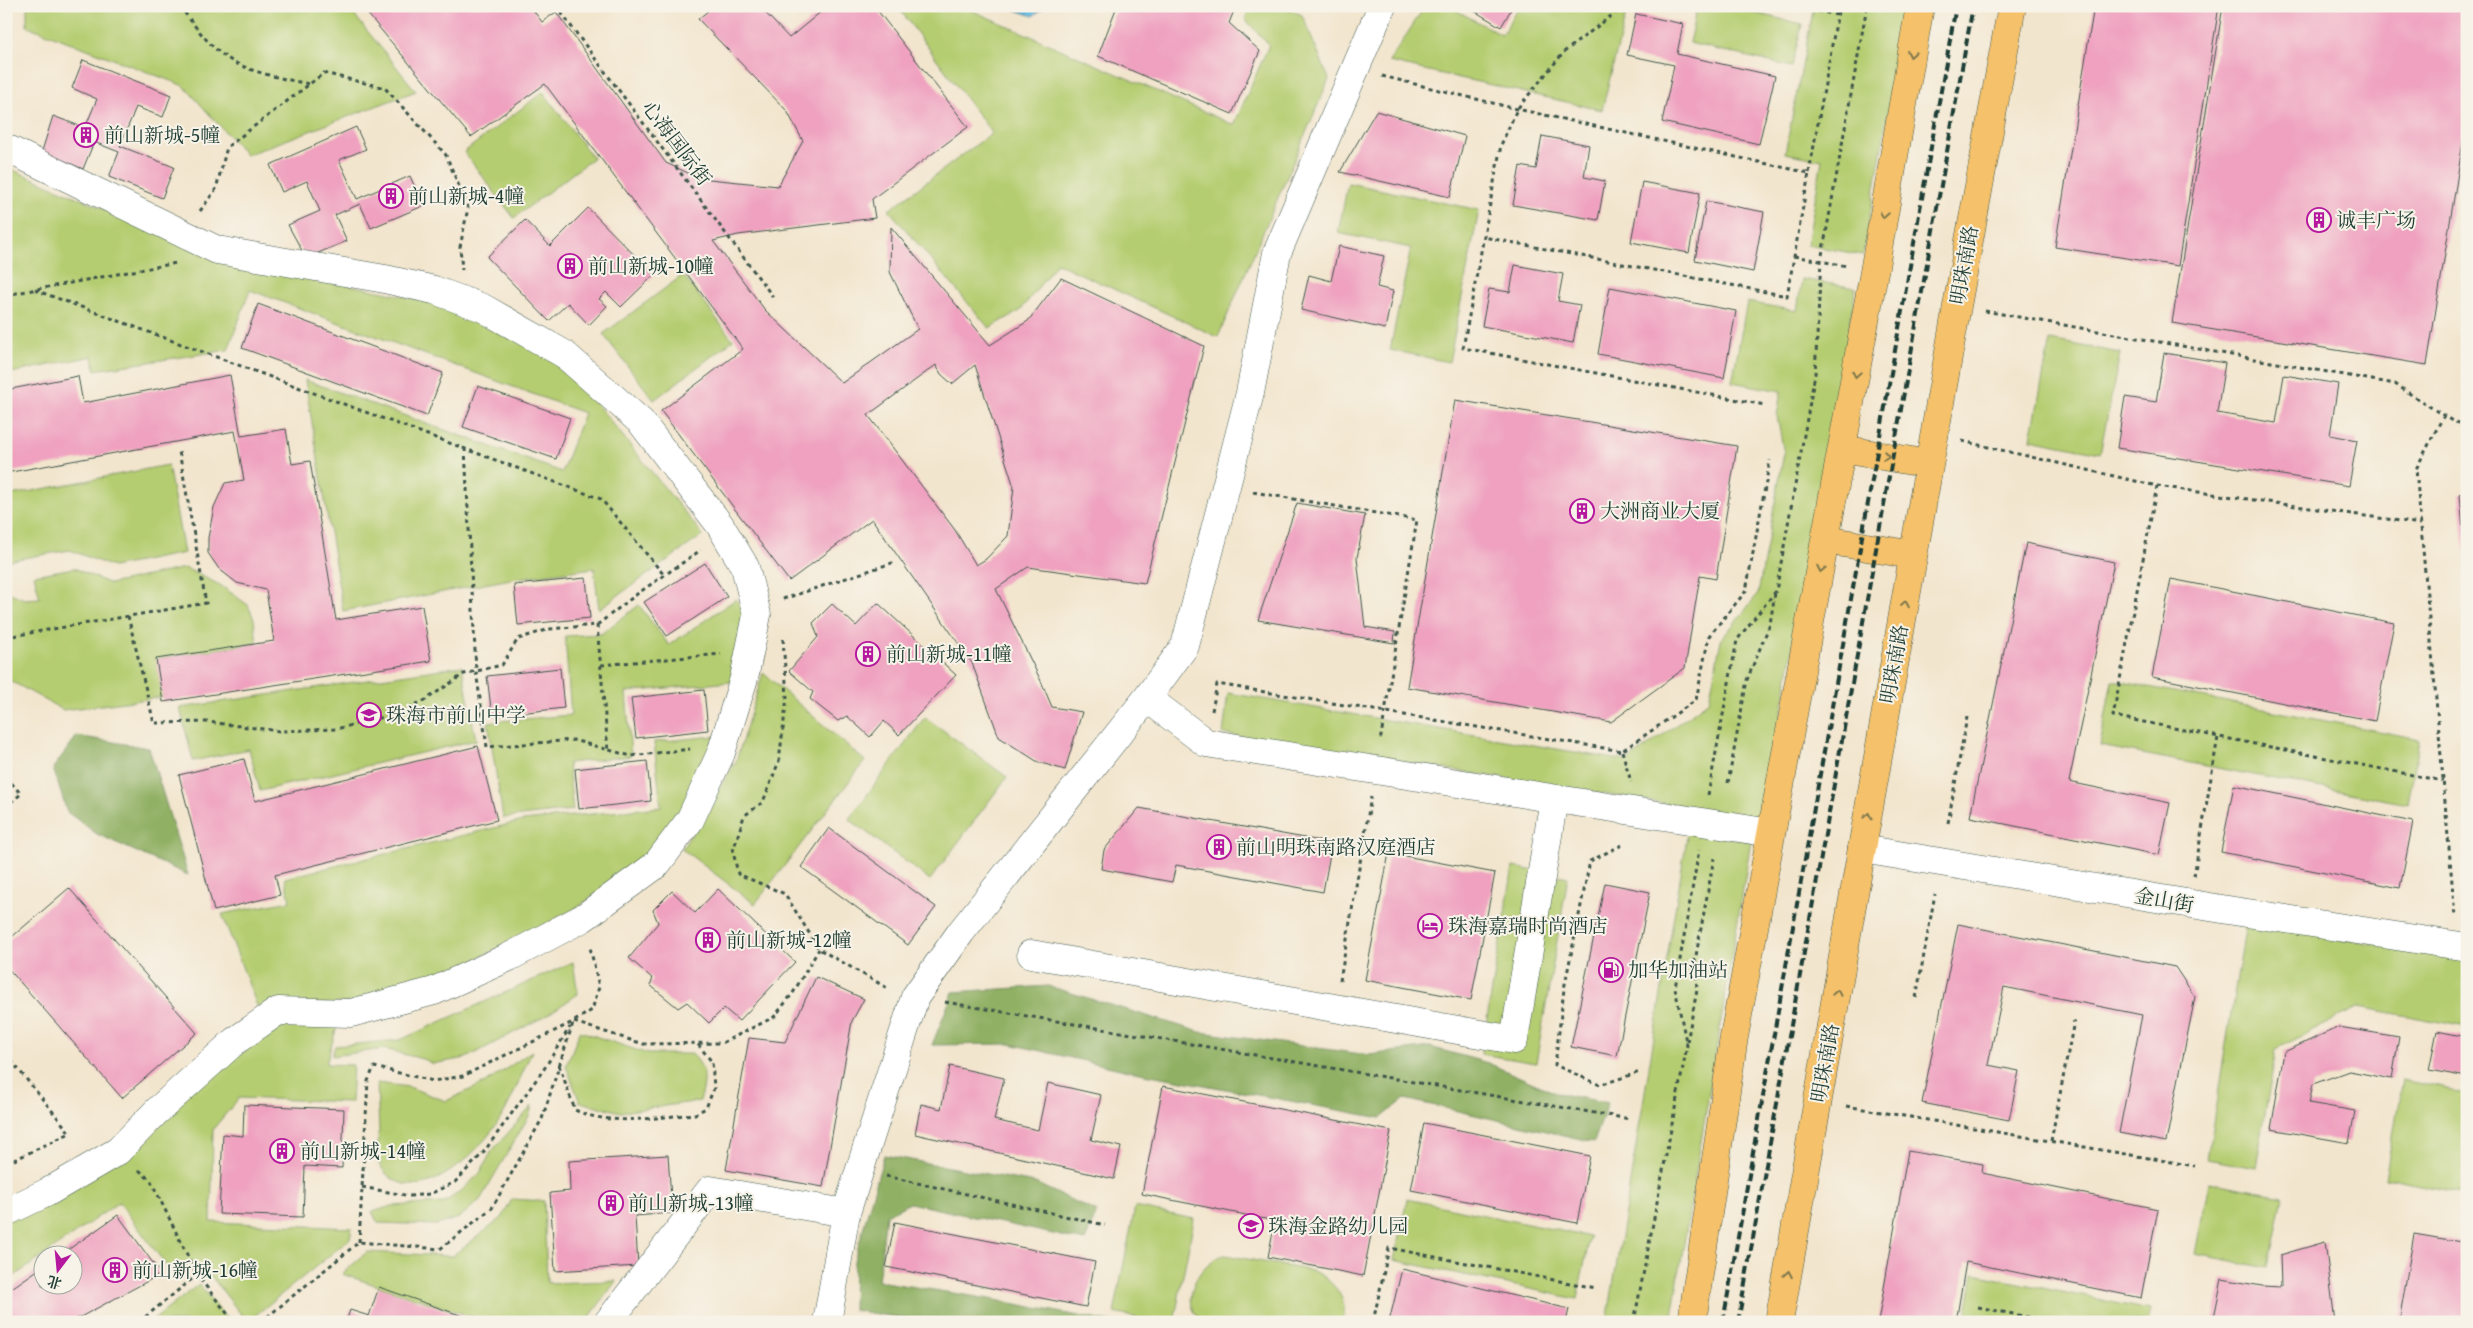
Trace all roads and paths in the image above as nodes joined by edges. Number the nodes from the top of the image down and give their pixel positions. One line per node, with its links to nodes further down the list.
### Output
1 (180, 6): 12 (path)
2 (556, 6): 25 (path, 心海国际街)
3 (1382, 6): 11 (street)
4 (1624, 6): 13 (path)
5 (1794, 6): 10 (path)
6 (1839, 6): 10 (path)
7 (1868, 6): 20 (path)
8 (1920, 6): 21 (highway, one-way to 21)
9 (2012, 6): 26 (highway, 明珠南路)
10 (1837, 15): 15 (path)
11 (1355, 70): 13 (path); 37 (street)
12 (309, 84): 16 (path); 22 (path)
13 (1517, 109): 15 (path); 17 (path)
14 (6, 148): 16 (street)
15 (1809, 173): 19 (path)
16 (183, 233): 18 (street)
17 (1484, 237): 19 (path); 27 (path)
18 (217, 250): 23 (path); 76 (street)
19 (1794, 256): 20 (path)
20 (1822, 261): 21 (path); 45 (path)
21 (1874, 272): 32 (highway, one-way to 32)
22 (463, 276)
23 (35, 290): 24 (path); 31 (path)
24 (6, 295)
25 (773, 298)
26 (1957, 306): 28 (path); 30 (highway, 明珠南路)
27 (1765, 405)
28 (2444, 415): 29 (path); 38 (path)
29 (2467, 425)
30 (1934, 435): 35 (highway, 明珠南路); 36 (path)
31 (465, 448): 43 (path); 54 (path)
32 (1842, 449): 35 (highway, one-way to 35); 39 (highway)
33 (179, 451): 48 (path)
34 (1770, 460): 56 (path)
35 (1929, 464): 41 (highway, 明珠南路)
36 (2157, 486): 38 (path); 58 (path)
37 (1226, 487): 55 (street); 56 (path)
38 (2421, 524): 64 (path)
39 (1826, 540): 41 (highway); 70 (highway, one-way to 70)
40 (702, 549): 43 (path)
41 (1913, 556): 72 (highway, 明珠南路, one-way to 41)
42 (895, 562): 46 (path)
43 (664, 575): 49 (path)
44 (780, 591): 46 (path)
45 (1776, 591): 65 (path); 68 (path)
46 (783, 600): 47 (path)
47 (783, 608)
48 (128, 616): 51 (path); 54 (path)
49 (597, 625): 53 (path); 54 (path)
50 (783, 635): 78 (path)
51 (6, 637)
52 (724, 654): 53 (path)
53 (601, 665): 61 (path)
54 (476, 671): 61 (path)
55 (1147, 698): 59 (street); 80 (street)
56 (1384, 712): 59 (path)
57 (1967, 717): 69 (path)
58 (2218, 737): 64 (path); 75 (path)
59 (1206, 743): 62 (street)
60 (694, 749): 61 (path)
61 (608, 750)
62 (1376, 770): 66 (street); 82 (path)
63 (6, 777): 67 (path)
64 (2443, 781): 77 (path)
65 (1728, 783)
66 (1554, 799): 68 (street); 82 (street)
67 (6, 806)
68 (1703, 822): 70 (street); 86 (path)
69 (1948, 823)
70 (1771, 833): 112 (highway)
71 (1622, 845): 89 (path)
72 (1862, 849): 75 (street, 金山街); 90 (highway, 明珠南路, one-way to 72)
73 (1714, 858): 86 (path)
74 (1935, 894): 81 (path)
75 (2189, 904): 77 (street, 金山街)
76 (583, 918): 84 (path); 93 (street)
77 (2462, 946)
78 (819, 949): 80 (path); 85 (path)
79 (1031, 954): 82 (street)
80 (903, 994): 91 (path); 96 (street)
81 (1916, 998)
82 (1335, 1008)
83 (2074, 1021): 92 (path)
84 (573, 1022): 85 (path); 88 (path); 97 (path); 97 (path)
85 (696, 1043): 88 (path)
86 (1687, 1046): 111 (path)
87 (6, 1054): 94 (path)
88 (559, 1065): 101 (path)
89 (1640, 1072)
90 (1818, 1102): 92 (path); 113 (highway, 明珠南路, one-way to 90)
91 (1630, 1119)
92 (2051, 1141): 95 (path)
93 (118, 1151): 98 (street); 102 (path)
94 (6, 1164)
95 (2195, 1166)
96 (860, 1170): 99 (street); 100 (path)
97 (362, 1187): 101 (path)
98 (6, 1212)
99 (846, 1213): 108 (street); 109 (street)
100 (1105, 1224)
101 (359, 1242): 107 (path)
102 (197, 1276): 105 (path); 106 (path)
103 (1596, 1288): 110 (path)
104 (1978, 1307): 114 (path)
105 (139, 1322)
106 (234, 1322)
107 (261, 1322)
108 (608, 1322)
109 (828, 1322)
110 (1373, 1322)
111 (1634, 1322)
112 (1692, 1322)
113 (1779, 1322)
114 (2053, 1322)

